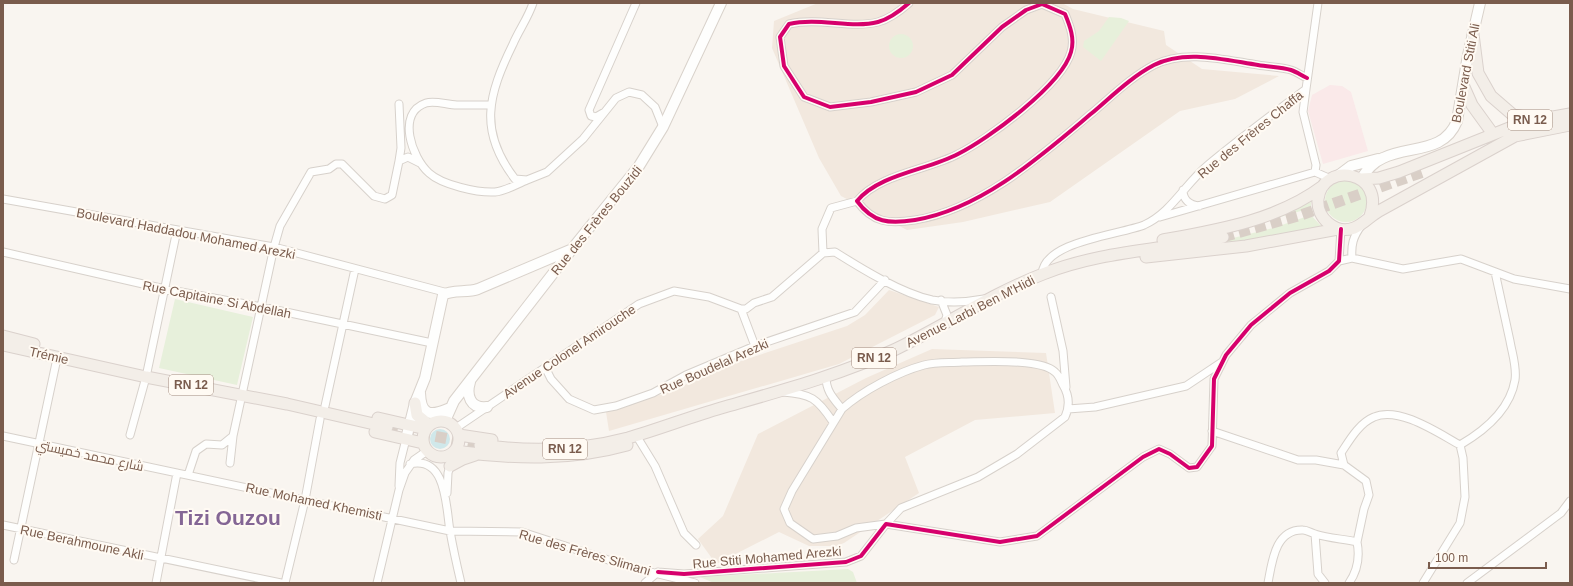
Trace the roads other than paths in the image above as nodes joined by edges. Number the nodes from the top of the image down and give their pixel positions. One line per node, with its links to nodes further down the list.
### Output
1 (533, 3): 12 (street)
2 (636, 3): 13 (street)
3 (721, 3): 17 (main road, Rue des Frères Bouzidi)
4 (909, 3): 29 (street)
5 (1318, 3): 8 (street, Rue des Frères Chaffa)
6 (1480, 3): 7 (main road, Boulevard Stiti Ali)
7 (1473, 34): 9 (main road, Boulevard Stiti Ali); 15 (main road)
8 (1307, 78): 10 (street, Rue des Frères Chaffa); 29 (street)
9 (1464, 87): 18 (main road); 19 (main road, Boulevard Stiti Ali)
10 (1306, 89): 22 (street); 27 (street, Rue des Frères Chaffa)
11 (399, 104): 20 (street)
12 (490, 105): 21 (street); 25 (street)
13 (603, 113): 17 (street); 25 (street)
14 (1570, 114): 15 (main road, RN 12)
15 (1541, 118): 18 (main road, RN 12)
16 (1570, 125): 18 (main road, RN 12)
17 (664, 127): 38 (main road, Rue des Frères Bouzidi)
18 (1496, 139): 23 (main road, RN 12); 24 (main road); 31 (main road)
19 (1384, 157): 24 (main road, Boulevard Stiti Ali); 26 (main road)
20 (399, 161): 21 (street); 37 (street)
21 (420, 163): 25 (street)
22 (1315, 172): 26 (street); 30 (street)
23 (1423, 172)
24 (1361, 179): 26 (main road); 31 (main road)
25 (527, 180)
26 (1331, 180): 34 (main road); 42 (main road, Avenue Larbi Ben M'Hidi)
27 (1183, 190): 30 (street); 32 (street, Rue des Frères Chaffa)
28 (3, 199): 35 (street, Boulevard Haddadou Mohamed Arezki)
29 (857, 201): 40 (street)
30 (1200, 206): 32 (street)
31 (1370, 216): 33 (main road)
32 (1158, 217): 46 (street, Rue des Frères Chaffa)
33 (1363, 224): 34 (main road); 41 (street)
34 (1341, 229): 42 (main road, Avenue Larbi Ben M'Hidi); 43 (street)
35 (177, 230): 37 (street, Boulevard Haddadou Mohamed Arezki); 48 (street)
36 (1223, 237): 42 (main road, Avenue Larbi Ben M'Hidi / RN 12)
37 (274, 247): 44 (street, Boulevard Haddadou Mohamed Arezki); 54 (street)
38 (572, 249): 50 (main road, Boulevard Haddadou Mohamed Arezki); 69 (main road, Rue des Frères Bouzidi)
39 (3, 252): 48 (street, Rue Capitaine Si Abdellah)
40 (823, 253): 47 (street); 55 (street)
41 (1352, 258): 43 (street); 45 (street)
42 (1088, 260): 46 (main road, Avenue Larbi Ben M'Hidi / RN 12)
43 (1340, 261): 63 (street)
44 (355, 269): 50 (street, Boulevard Haddadou Mohamed Arezki); 57 (street)
45 (1495, 272): 49 (street); 96 (street)
46 (1042, 274): 52 (main road, Avenue Larbi Ben M'Hidi / RN 12)
47 (886, 280): 53 (street); 61 (street, Rue Boudelal Arezki)
48 (165, 289): 54 (street, Rue Capitaine Si Abdellah); 67 (street)
49 (1570, 289)
50 (448, 293): 59 (main road)
51 (1051, 297): 70 (street)
52 (992, 298): 53 (street); 56 (main road, Avenue Larbi Ben M'Hidi / RN 12)
53 (941, 300): 56 (street)
54 (262, 307): 57 (street, Rue Capitaine Si Abdellah); 73 (street)
55 (742, 309): 61 (street); 66 (street, Avenue Colonel Amirouche)
56 (945, 322): 68 (main road, Avenue Larbi Ben M'Hidi / RN 12)
57 (343, 324): 59 (street, Rue Capitaine Si Abdellah); 76 (street)
58 (3, 336): 65 (main road, RN 12)
59 (432, 343): 72 (main road)
60 (3, 345): 65 (main road, Trémie / RN 12)
61 (754, 346): 66 (street, Rue Boudelal Arezki)
62 (3, 351): 64 (main road, RN 12)
63 (1222, 362): 80 (street); 87 (street)
64 (56, 363): 65 (main road, RN 12); 95 (street)
65 (94, 365): 67 (main road, RN 12)
66 (544, 368): 77 (street, Avenue Colonel Amirouche)
67 (146, 376): 73 (main road, RN 12); 90 (street)
68 (826, 377): 71 (main road, Avenue Larbi Ben M'Hidi / RN 12); 79 (street)
69 (470, 381): 77 (main road); 78 (main road, Rue des Frères Bouzidi)
70 (1066, 390): 79 (street); 80 (street)
71 (777, 392): 83 (street); 89 (main road, Avenue Larbi Ben M'Hidi / RN 12)
72 (420, 393): 74 (main road); 78 (main road)
73 (241, 395): 75 (main road, RN 12); 92 (street)
74 (415, 403): 84 (main road); 86 (main road)
75 (287, 404): 76 (main road); 81 (main road); 85 (main road, RN 12)
76 (325, 406): 84 (main road)
77 (486, 407): 88 (street, Avenue Colonel Amirouche)
78 (450, 408): 82 (main road, Rue des Frères Bouzidi)
79 (842, 409): 83 (street)
80 (1068, 410): 111 (street, Rue Stiti Mohamed Arezki)
81 (320, 419): 93 (main road); 108 (street)
82 (445, 421): 86 (main road); 88 (main road)
83 (833, 422): 111 (street)
84 (409, 425): 86 (main road); 93 (main road)
85 (388, 427)
86 (427, 427): 97 (main road)
87 (1212, 431): 102 (street); 111 (street)
88 (458, 432): 89 (main road, Avenue Larbi Ben M'Hidi); 99 (main road)
89 (649, 432): 94 (main road, Avenue Larbi Ben M'Hidi); 98 (main road, Avenue Larbi Ben M'Hidi / RN 12)
90 (130, 435)
91 (3, 436): 95 (street, شارع محمد خميستي)
92 (233, 436): 100 (street); 105 (street)
93 (406, 439): 97 (main road); 106 (street)
94 (639, 440): 98 (main road, Avenue Larbi Ben M'Hidi); 117 (street)
95 (39, 444): 104 (street, شارع محمد خميستي); 113 (street)
96 (1460, 445): 102 (street); 131 (street)
97 (425, 447): 99 (main road); 101 (street)
98 (479, 450): 99 (main road, Avenue Larbi Ben M'Hidi); 103 (main road)
99 (455, 452): 103 (street)
100 (230, 463)
101 (410, 464): 106 (street); 107 (street)
102 (1344, 465): 116 (street)
103 (450, 466): 107 (street)
104 (177, 473): 105 (street, Rue Mohamed Khemisti); 118 (street)
105 (188, 475): 108 (street, Rue Mohamed Khemisti)
106 (399, 490): 110 (street)
107 (447, 497): 114 (street)
108 (305, 500): 110 (street, Rue Mohamed Khemisti); 123 (street)
109 (1570, 501): 132 (street)
110 (392, 518): 114 (street, Rue Mohamed Khemisti); 124 (street)
111 (886, 524): 120 (street, Rue Stiti Mohamed Arezki)
112 (3, 525): 113 (street, Rue Berahmoune Akli)
113 (21, 529): 118 (street, Rue Berahmoune Akli); 119 (street)
114 (450, 531): 120 (street, Rue des Frères Slimani); 125 (street)
115 (1315, 534): 116 (street); 128 (street); 129 (street)
116 (1357, 542): 130 (street)
117 (696, 545)
118 (162, 559): 121 (street); 122 (street, Rue Berahmoune Akli)
119 (14, 560)
120 (658, 572): 126 (street); 127 (street, Rue des Frères Slimani)
121 (156, 583)
122 (281, 583)
123 (286, 583)
124 (377, 583)
125 (461, 583)
126 (645, 583)
127 (695, 583)
128 (1268, 583)
129 (1325, 583)
130 (1349, 583)
131 (1423, 583)
132 (1467, 583)

